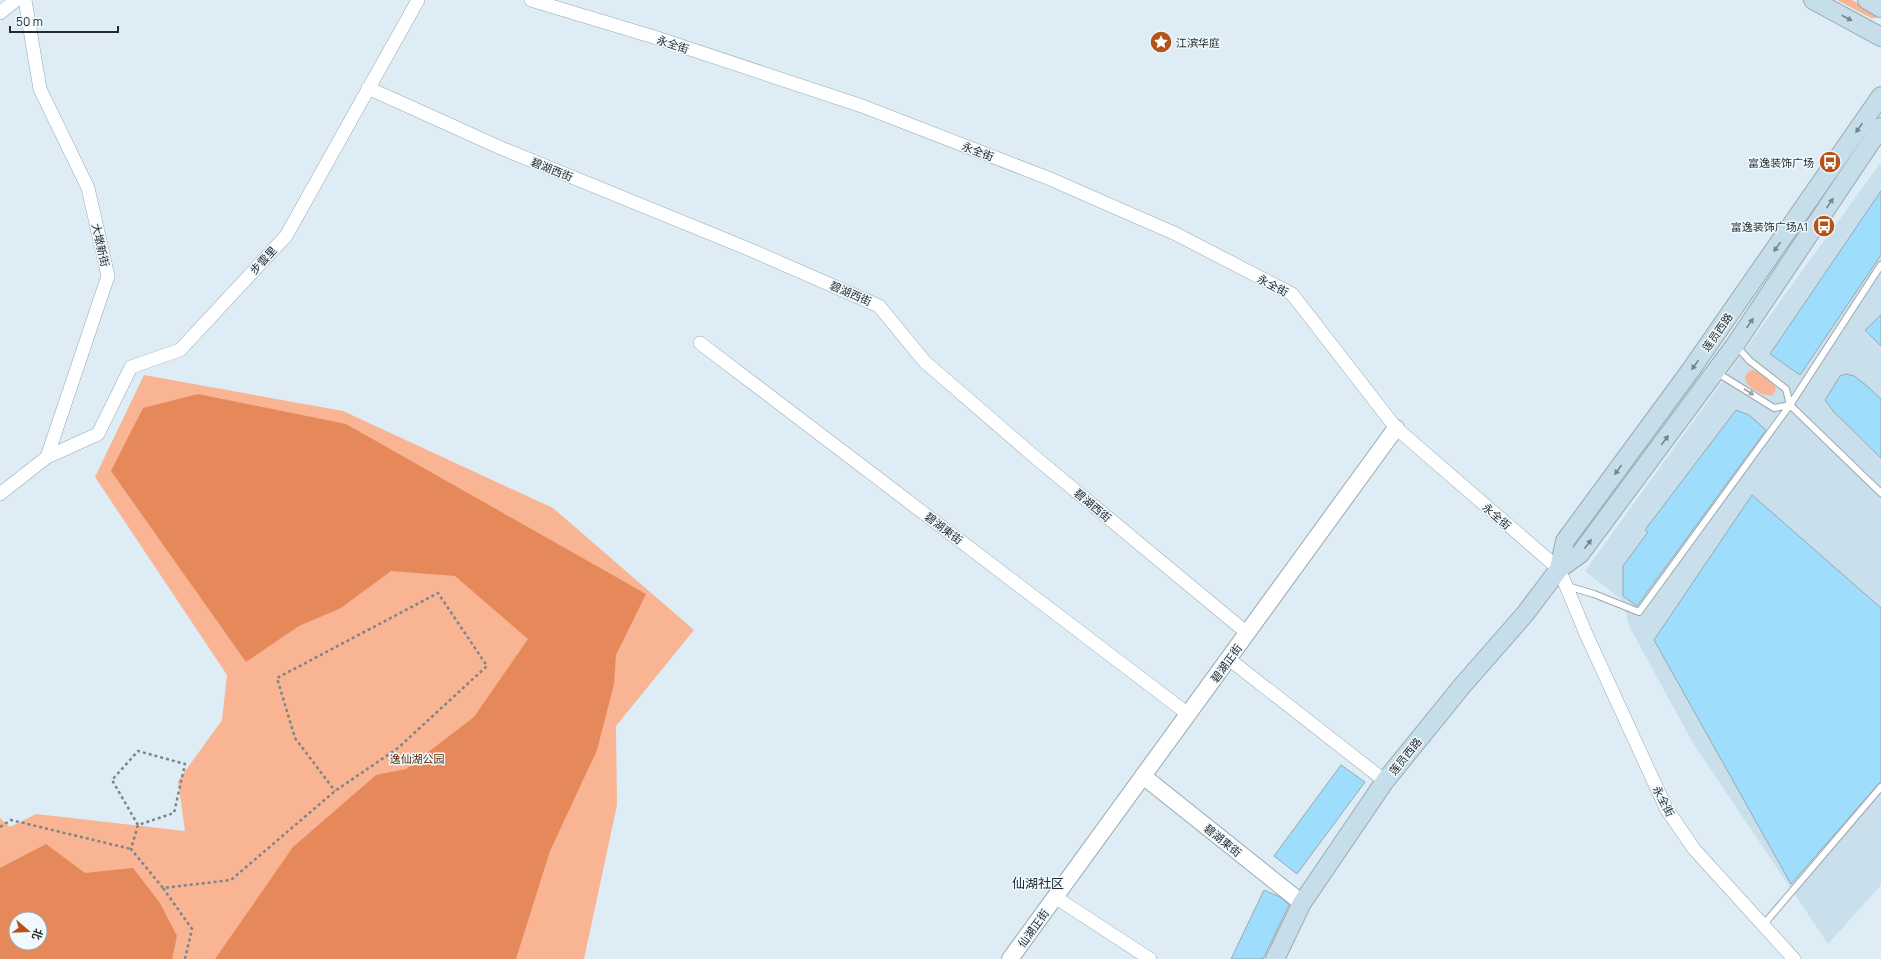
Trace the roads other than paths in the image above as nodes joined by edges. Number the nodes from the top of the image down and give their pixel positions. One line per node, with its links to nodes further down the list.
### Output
1 (16, 0): 8 (street)
2 (25, 0): 19 (street, 大墩新街)
3 (418, 0): 10 (street, 步雲里)
4 (532, 0): 18 (street, 永全街)
5 (1813, 0): 9 (main road, one-way to 9)
6 (1867, 0): 7 (main road)
7 (1881, 8)
8 (0, 13)
9 (1881, 37)
10 (368, 88): 19 (street, 步雲里); 24 (street, 碧湖西街)
11 (1881, 96): 22 (main road, 莲员西路, one-way to 22)
12 (1881, 127): 15 (main road, 莲员西路, one-way to 12)
13 (1881, 265): 17 (lane)
14 (700, 343): 26 (street, 碧湖東街)
15 (1735, 345): 16 (main road, 莲员西路); 17 (lane)
16 (1716, 372): 17 (lane, one-way to 17); 22 (main road, 莲员西路, one-way to 16)
17 (1790, 405): 20 (lane); 23 (lane)
18 (1396, 428): 22 (street, 永全街); 24 (street, 碧湖正街)
19 (47, 457): 21 (street)
20 (1881, 493)
21 (0, 494)
22 (1559, 569): 23 (street, 永全街); 28 (main road, 莲员西路)
23 (1566, 586): 32 (street, 永全街)
24 (1247, 633): 25 (street, 碧湖正街)
25 (1229, 659): 26 (street, 碧湖正街); 28 (street)
26 (1188, 714): 27 (street, 碧湖正街)
27 (1143, 776): 30 (street, 碧湖正街); 31 (street, 碧湖東街)
28 (1385, 781): 31 (main road, 莲员西路)
29 (1881, 787): 32 (lane)
30 (1055, 897): 33 (street, 仙湖正街); 34 (street)
31 (1302, 903): 35 (main road, 莲员西路)
32 (1764, 924): 36 (street, 永全街)
33 (1015, 958)
34 (1150, 959)
35 (1275, 959)
36 (1794, 959)

